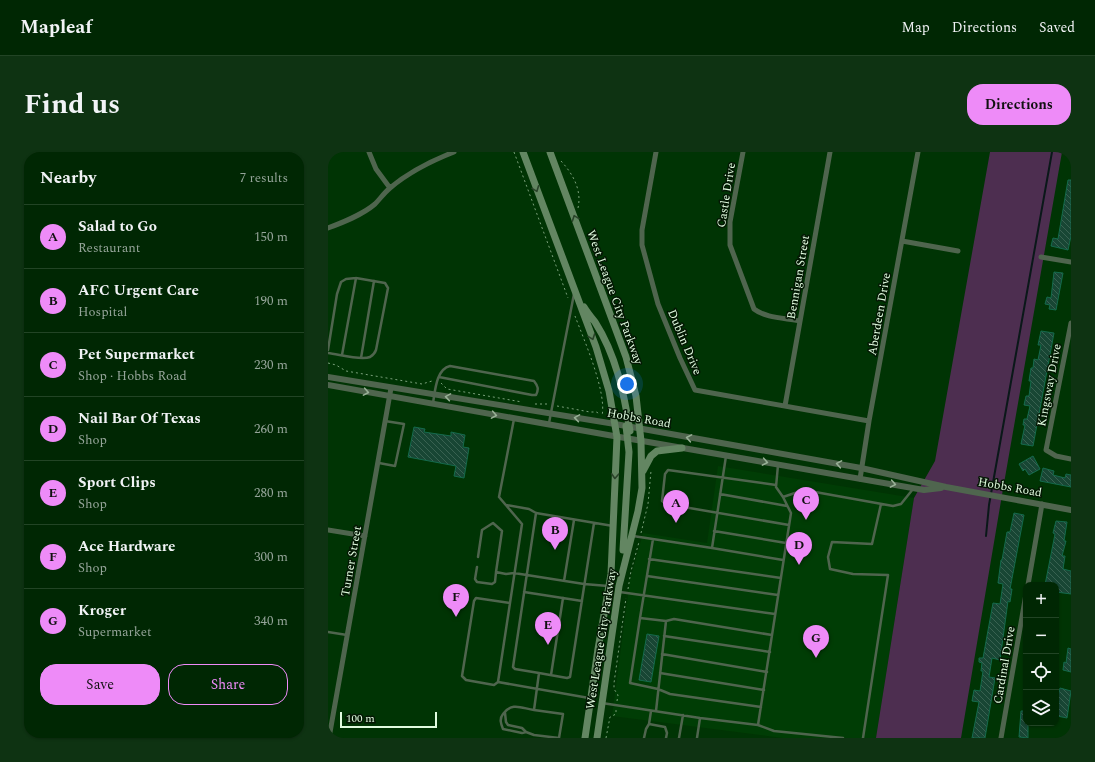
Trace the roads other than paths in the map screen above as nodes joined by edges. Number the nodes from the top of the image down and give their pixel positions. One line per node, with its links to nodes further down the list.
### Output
1 (369, 152): 9 (street)
2 (454, 152): 9 (street)
3 (523, 152): 17 (main road, West League City Parkway, one-way to 17)
4 (550, 152): 38 (main road, West League City Parkway, one-way to 4)
5 (656, 152): 30 (street, Dublin Drive)
6 (743, 152): 18 (street, Castle Drive)
7 (830, 152): 18 (street, Bennigan Street)
8 (918, 152): 11 (street, Aberdeen Drive)
9 (390, 188): 10 (street)
10 (328, 228)
11 (902, 241): 12 (street); 34 (street, Aberdeen Drive)
12 (958, 251)
13 (1040, 257): 14 (street)
14 (1071, 262)
15 (356, 278): 16 (lane); 20 (lane); 21 (lane)
16 (374, 281): 22 (lane); 22 (lane)
17 (575, 292): 31 (lane); 35 (main road, West League City Parkway, one-way to 35); 37 (main road)
18 (800, 321): 30 (street, Bennigan Street)
19 (1071, 323): 44 (street, Kingsway Drive)
20 (328, 351): 21 (lane)
21 (342, 355): 22 (lane)
22 (362, 358)
23 (328, 377): 26 (street, Hobbs Road)
24 (439, 377): 24 (lane); 27 (lane)
25 (328, 385): 28 (street, Hobbs Road, one-way to 28)
26 (391, 388): 27 (street, Hobbs Road); 28 (street, Turner Street)
27 (435, 395): 29 (lane); 31 (street, Hobbs Road, one-way to 27)
28 (390, 396): 29 (street, Hobbs Road); 33 (street, Turner Street)
29 (433, 404): 32 (street, Hobbs Road, one-way to 32)
30 (785, 406): 34 (street, Dublin Drive)
31 (551, 414): 35 (street, Hobbs Road, one-way to 31); 36 (lane)
32 (514, 418): 36 (street, Hobbs Road); 58 (lane)
33 (385, 421): 45 (street, Turner Street); 45 (lane)
34 (869, 421): 47 (street, Aberdeen Drive)
35 (615, 424): 37 (street, Hobbs Road); 39 (main road, West League City Parkway)
36 (549, 425): 39 (street, Hobbs Road)
37 (628, 427): 38 (street, Hobbs Road); 40 (main road)
38 (639, 429): 41 (main road, West League City Parkway); 47 (street, Hobbs Road, one-way to 38)
39 (617, 437): 40 (street, Hobbs Road); 66 (main road, West League City Parkway, one-way to 66)
40 (629, 439): 41 (street, Hobbs Road); 87 (main road)
41 (641, 441): 42 (street, Hobbs Road); 48 (main road, West League City Parkway)
42 (682, 448): 43 (street, Hobbs Road); 48 (main road)
43 (726, 456): 46 (street, Hobbs Road, one-way to 46); 49 (lane)
44 (1071, 459)
45 (378, 463): 69 (street, Turner Street)
46 (778, 464): 50 (street, Hobbs Road); 51 (lane)
47 (861, 468): 50 (street, Aberdeen Drive); 52 (street, Hobbs Road)
48 (642, 473): 70 (main road, West League City Parkway)
49 (723, 477): 51 (lane); 54 (lane); 62 (lane)
50 (860, 479): 53 (street, Hobbs Road, one-way to 53)
51 (776, 485): 55 (lane)
52 (946, 487): 53 (street, Hobbs Road); 57 (street, Hobbs Road)
53 (914, 488): 56 (lane)
54 (720, 494): 59 (lane); 62 (lane)
55 (783, 497): 56 (lane); 59 (lane)
56 (880, 504): 133 (lane)
57 (1042, 504): 60 (street, Hobbs Road); 84 (street)
58 (506, 505): 61 (lane); 79 (lane)
59 (787, 506): 65 (lane)
60 (1071, 510)
61 (536, 513): 63 (lane); 80 (lane)
62 (717, 513): 65 (lane); 68 (lane)
63 (574, 520): 64 (lane); 83 (lane)
64 (594, 523): 66 (lane); 85 (lane)
65 (789, 525): 72 (lane)
66 (613, 526): 86 (main road, West League City Parkway)
67 (328, 530): 69 (street)
68 (714, 532): 72 (lane); 73 (lane)
69 (365, 536): 100 (street, Turner Street)
70 (631, 536): 71 (lane); 87 (main road, West League City Parkway)
71 (653, 539): 73 (lane); 75 (lane)
72 (786, 543): 76 (lane)
73 (712, 548): 76 (lane)
74 (478, 557): 78 (lane)
75 (649, 560): 81 (lane); 82 (lane)
76 (784, 560): 82 (lane)
77 (477, 567): 78 (lane)
78 (496, 572): 79 (lane)
79 (514, 573): 80 (lane); 93 (lane)
80 (526, 575): 83 (lane); 88 (lane)
81 (646, 576): 89 (lane); 90 (lane)
82 (781, 578): 90 (lane)
83 (564, 581): 85 (lane)
84 (1029, 582)
85 (584, 584): 86 (lane); 92 (lane)
86 (609, 586): 112 (main road, West League City Parkway)
87 (618, 589): 89 (lane); 113 (main road, West League City Parkway)
88 (524, 592): 91 (lane); 106 (lane)
89 (644, 595): 95 (lane); 96 (lane)
90 (778, 595): 95 (lane)
91 (563, 598): 92 (lane); 107 (lane)
92 (582, 601): 107 (lane)
93 (510, 603): 108 (lane); 108 (lane)
94 (1023, 611): 134 (street, Cardinal Drive)
95 (775, 614): 99 (lane)
96 (640, 618): 97 (lane); 109 (lane)
97 (666, 621): 99 (lane); 101 (lane)
98 (328, 632): 100 (lane)
99 (772, 634): 102 (lane)
100 (347, 636): 124 (street, Turner Street)
101 (664, 636): 102 (lane); 103 (lane)
102 (770, 652): 104 (lane)
103 (662, 654): 104 (lane); 105 (lane)
104 (766, 672): 111 (lane)
105 (660, 673): 109 (lane); 111 (lane)
106 (539, 674): 107 (lane); 110 (lane)
107 (551, 676)
108 (498, 682): 110 (lane)
109 (658, 688): 114 (lane); 117 (lane)
110 (537, 689): 112 (lane); 115 (lane)
111 (764, 690): 114 (lane)
112 (591, 698): 113 (main road); 126 (main road, West League City Parkway)
113 (602, 703): 116 (lane); 127 (main road, West League City Parkway)
114 (761, 707): 122 (lane)
115 (534, 710): 118 (lane); 125 (lane)
116 (651, 711): 117 (lane); 121 (lane)
117 (656, 711): 119 (lane)
118 (505, 713): 123 (lane); 123 (lane)
119 (683, 715): 120 (lane); 130 (lane)
120 (700, 718): 122 (lane); 131 (lane)
121 (649, 724): 128 (lane); 129 (lane)
122 (758, 725): 132 (lane)
123 (526, 732): 125 (lane)
124 (329, 738)
125 (559, 738)
126 (585, 738)
127 (597, 738)
128 (644, 738)
129 (666, 738)
130 (679, 738)
131 (697, 738)
132 (843, 738)
133 (863, 738)
134 (1001, 738)

